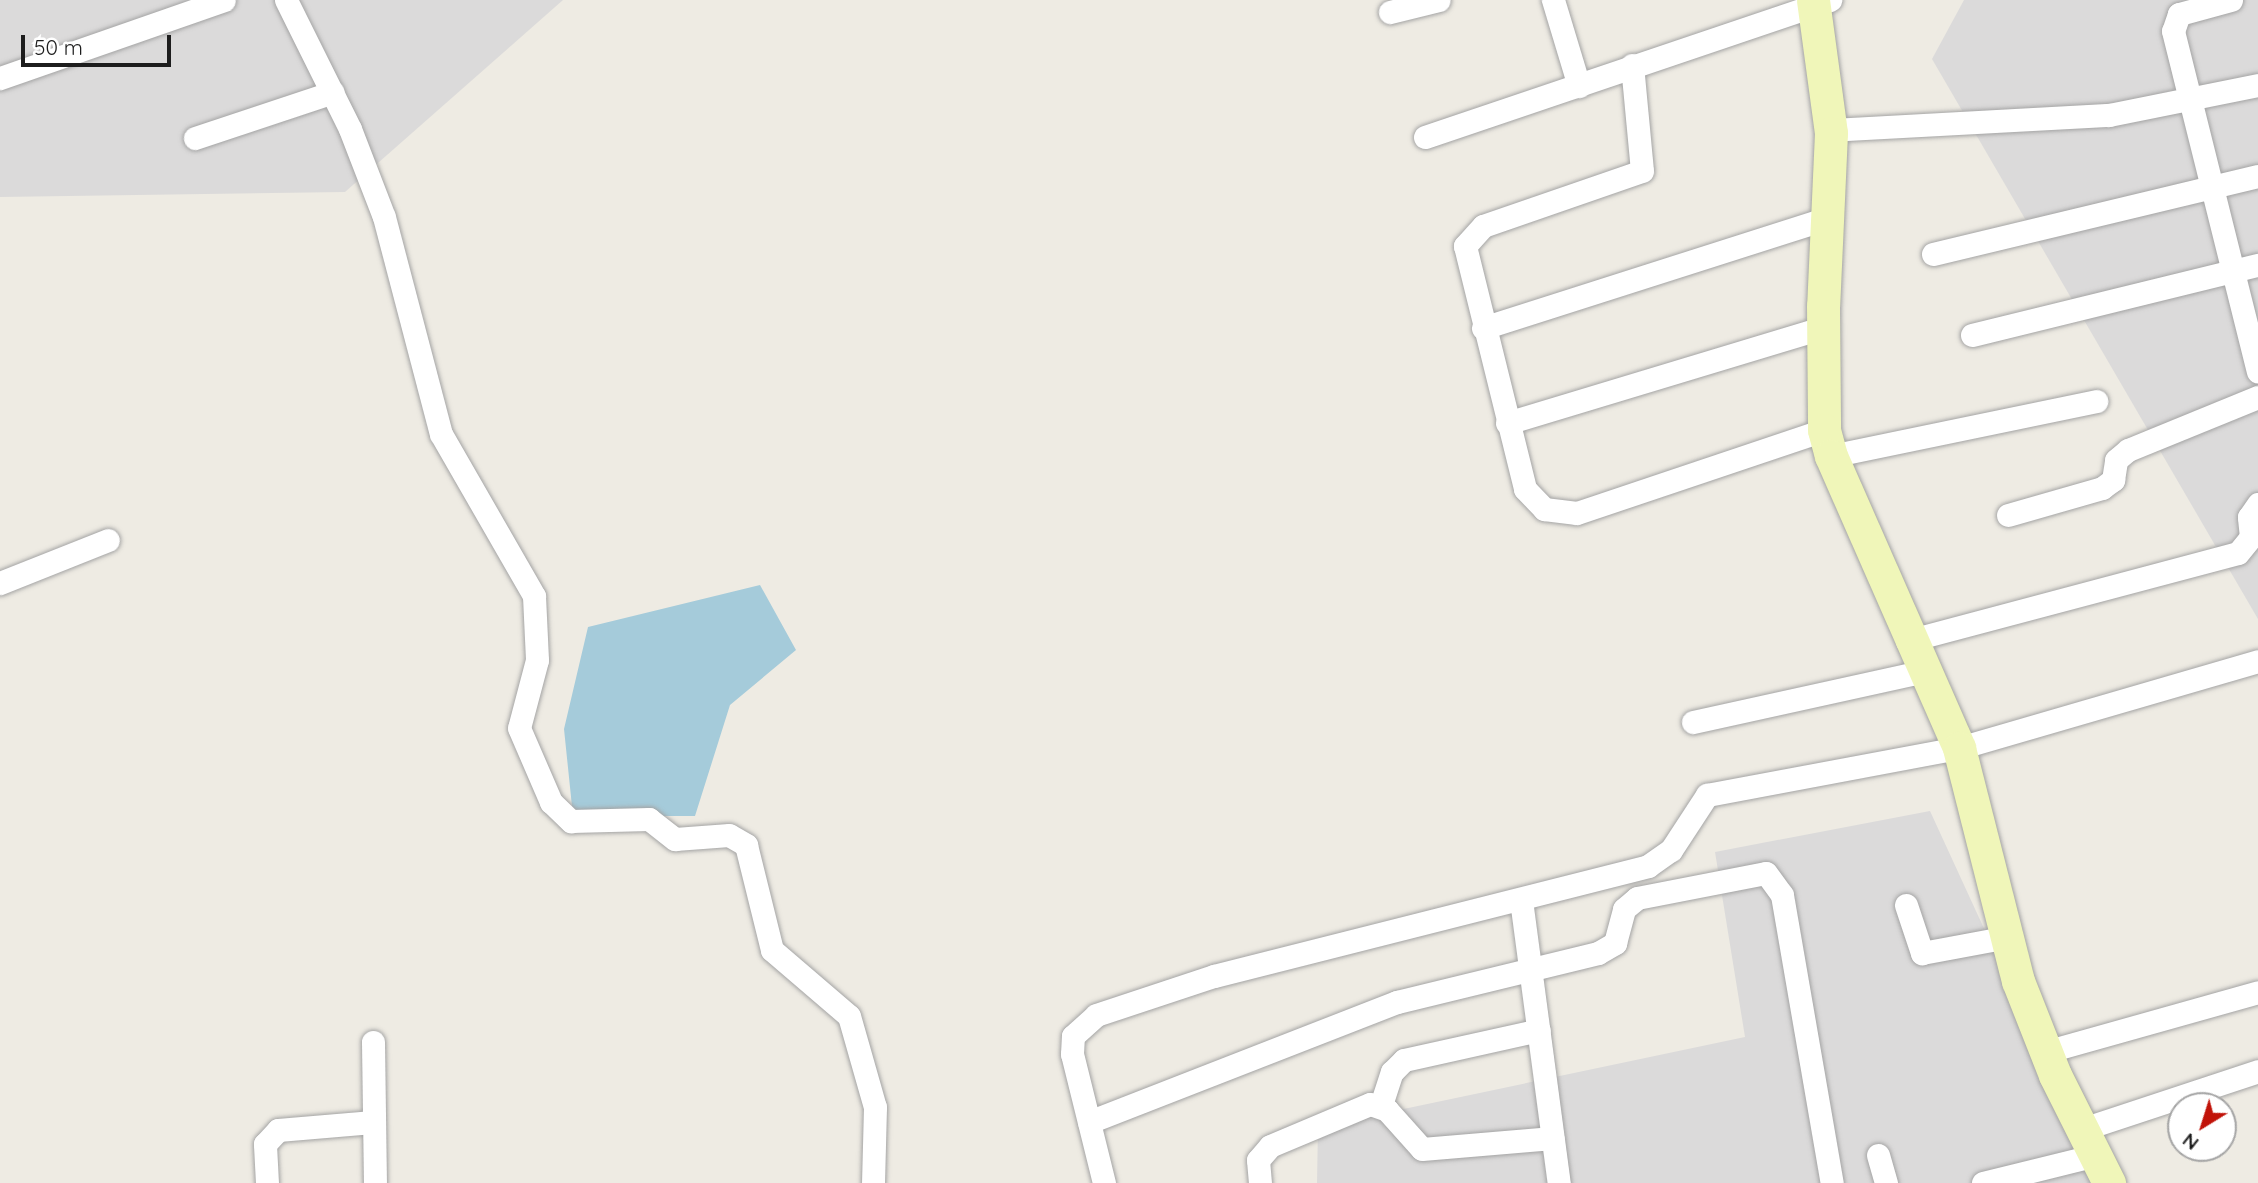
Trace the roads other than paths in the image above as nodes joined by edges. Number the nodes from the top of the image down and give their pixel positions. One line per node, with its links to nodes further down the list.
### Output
1 (224, 0): 9 (street)
2 (286, 0): 12 (street)
3 (1439, 0): 7 (street)
4 (1553, 0): 11 (street)
5 (2231, 0): 13 (street)
6 (1819, 1): 8 (street); 14 (street)
7 (1390, 12)
8 (1632, 65): 11 (street); 24 (street)
9 (0, 78)
10 (2258, 85): 13 (street)
11 (1579, 86): 15 (street)
12 (333, 92): 16 (street); 57 (street)
13 (2193, 100): 14 (street); 18 (street)
14 (1830, 130): 19 (street)
15 (1424, 137)
16 (195, 138)
17 (2258, 176): 18 (street)
18 (2216, 186): 20 (street); 22 (street)
19 (1827, 218): 23 (street); 24 (street)
20 (1933, 254)
21 (2258, 265): 22 (street)
22 (2233, 271): 25 (street); 26 (street)
23 (1824, 327): 29 (street); 30 (street)
24 (1483, 328): 29 (street)
25 (1972, 335)
26 (2258, 372)
27 (2258, 397): 32 (street)
28 (2096, 401): 30 (street)
29 (1507, 423): 30 (street)
30 (1827, 443): 35 (street)
31 (2258, 504): 35 (street)
32 (2008, 516)
33 (108, 540): 34 (street)
34 (0, 583)
35 (1908, 641): 37 (street)
36 (2258, 661): 39 (street)
37 (1921, 672): 38 (street); 39 (street)
38 (1693, 722)
39 (1959, 748): 40 (street); 42 (street)
40 (1521, 900): 43 (street); 51 (street)
41 (1906, 905): 42 (street)
42 (2003, 938): 47 (street)
43 (1530, 968): 45 (street); 51 (street); 61 (street)
44 (2258, 992): 47 (street)
45 (1539, 1030): 49 (street); 52 (street)
46 (373, 1042): 50 (street)
47 (2045, 1052): 54 (street)
48 (2258, 1071): 54 (street)
49 (1381, 1105): 52 (street); 59 (street)
50 (373, 1122): 55 (street); 56 (street)
51 (1089, 1122): 58 (street)
52 (1553, 1138): 60 (street)
53 (1878, 1155): 62 (street)
54 (2094, 1156): 63 (street)
55 (267, 1183)
56 (375, 1183)
57 (873, 1183)
58 (1104, 1183)
59 (1260, 1183)
60 (1559, 1183)
61 (1832, 1183)
62 (1886, 1183)
63 (1983, 1183)

